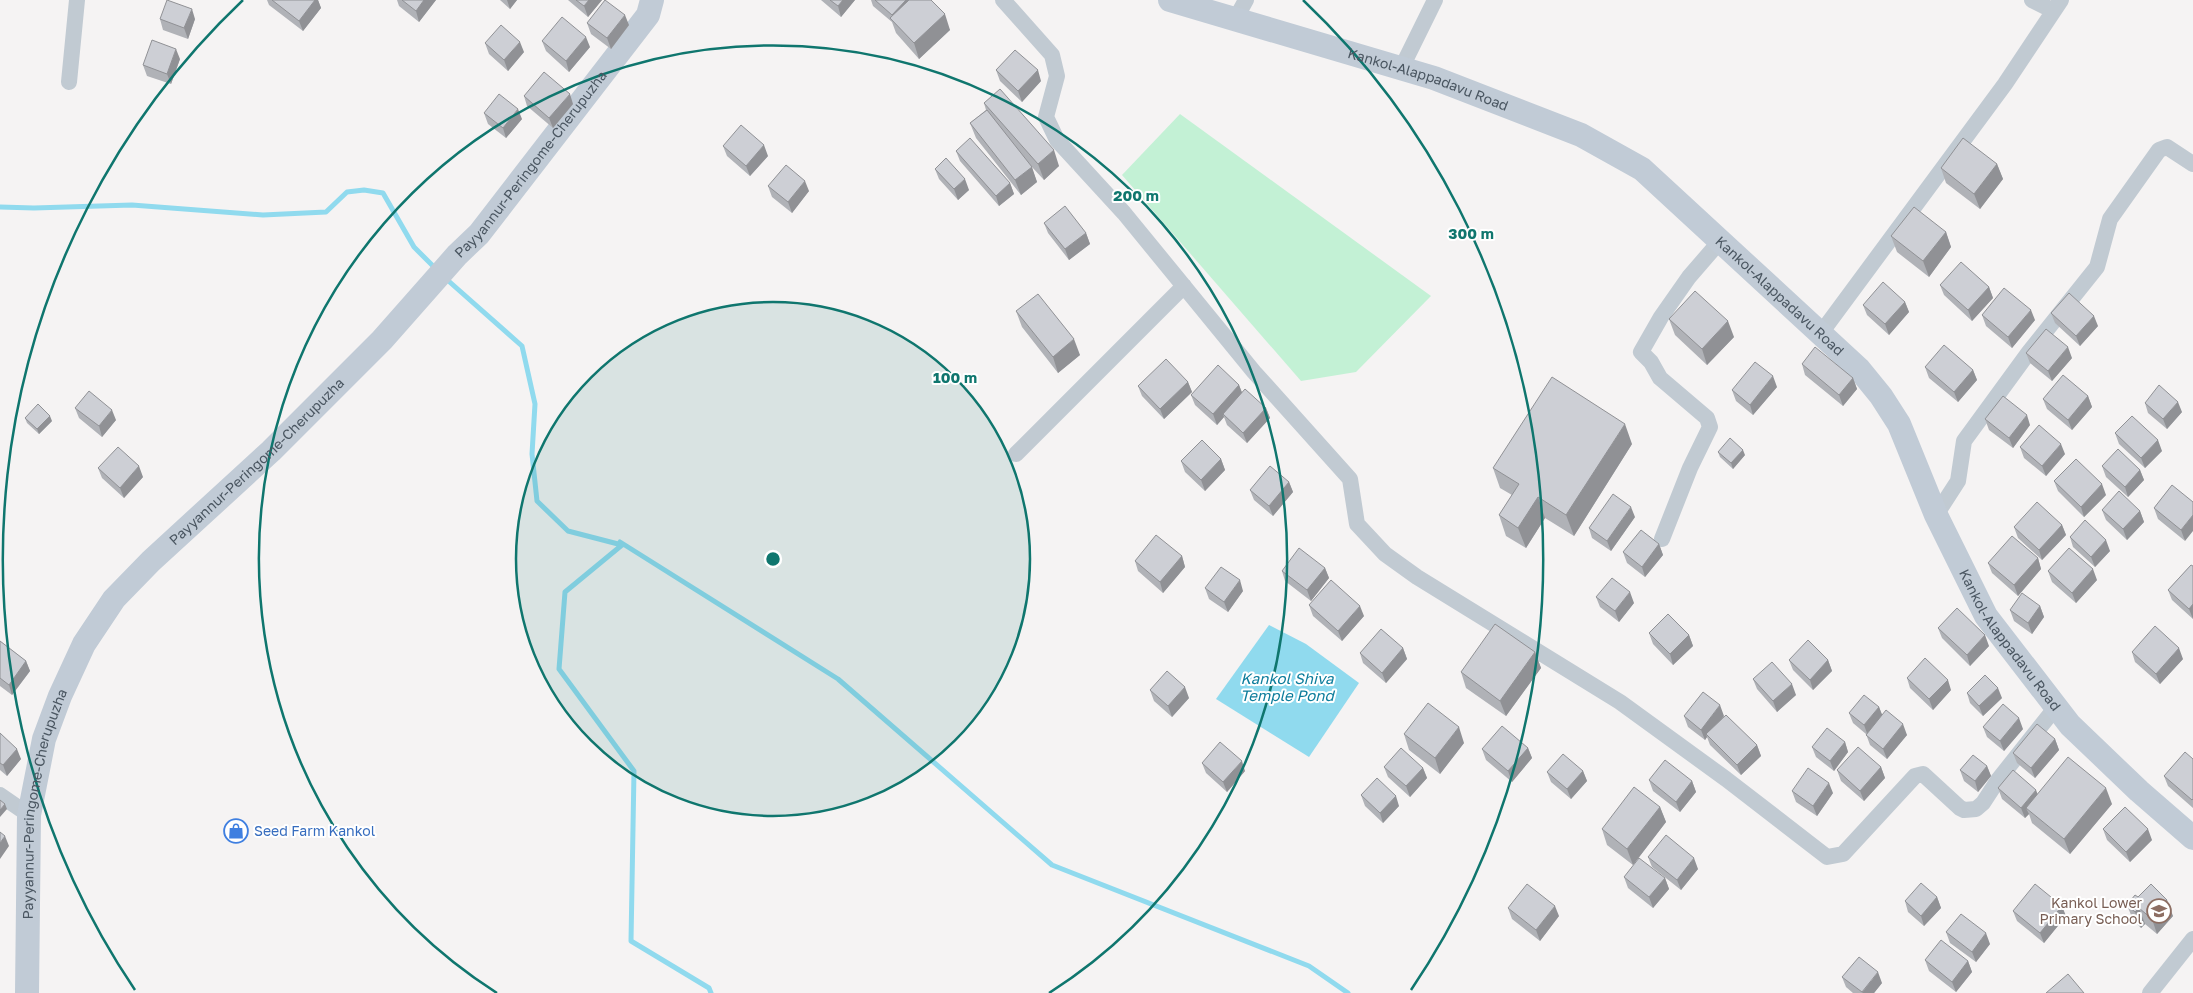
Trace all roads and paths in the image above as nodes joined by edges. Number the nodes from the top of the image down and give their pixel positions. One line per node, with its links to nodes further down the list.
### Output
1 (77, 0): 10 (street)
2 (652, 0): 20 (main road, Payyannur-Peringome-Cherupuzha)
3 (1003, 0): 13 (street)
4 (1170, 0): 8 (main road, Kankol-Alappadavu Road)
5 (1435, 0): 9 (street)
6 (2032, 0): 7 (street)
7 (2056, 5): 14 (street)
8 (1240, 10): 9 (main road, Kankol-Alappadavu Road)
9 (1401, 69): 12 (main road, Kankol-Alappadavu Road)
10 (70, 82)
11 (2193, 164): 16 (street)
12 (1721, 240): 14 (main road, Kankol-Alappadavu Road); 17 (street)
13 (1184, 286): 15 (street); 18 (street)
14 (1821, 333): 16 (main road, Kankol-Alappadavu Road)
15 (1016, 454)
16 (1936, 515): 18 (main road, Kankol-Alappadavu Road)
17 (1662, 538)
18 (2056, 707): 21 (main road, Kankol-Alappadavu Road)
19 (0, 795): 20 (street)
20 (29, 815): 23 (main road, Payyannur-Peringome-Cherupuzha)
21 (2193, 837)
22 (2193, 940): 24 (street)
23 (27, 993)
24 (2150, 993)

